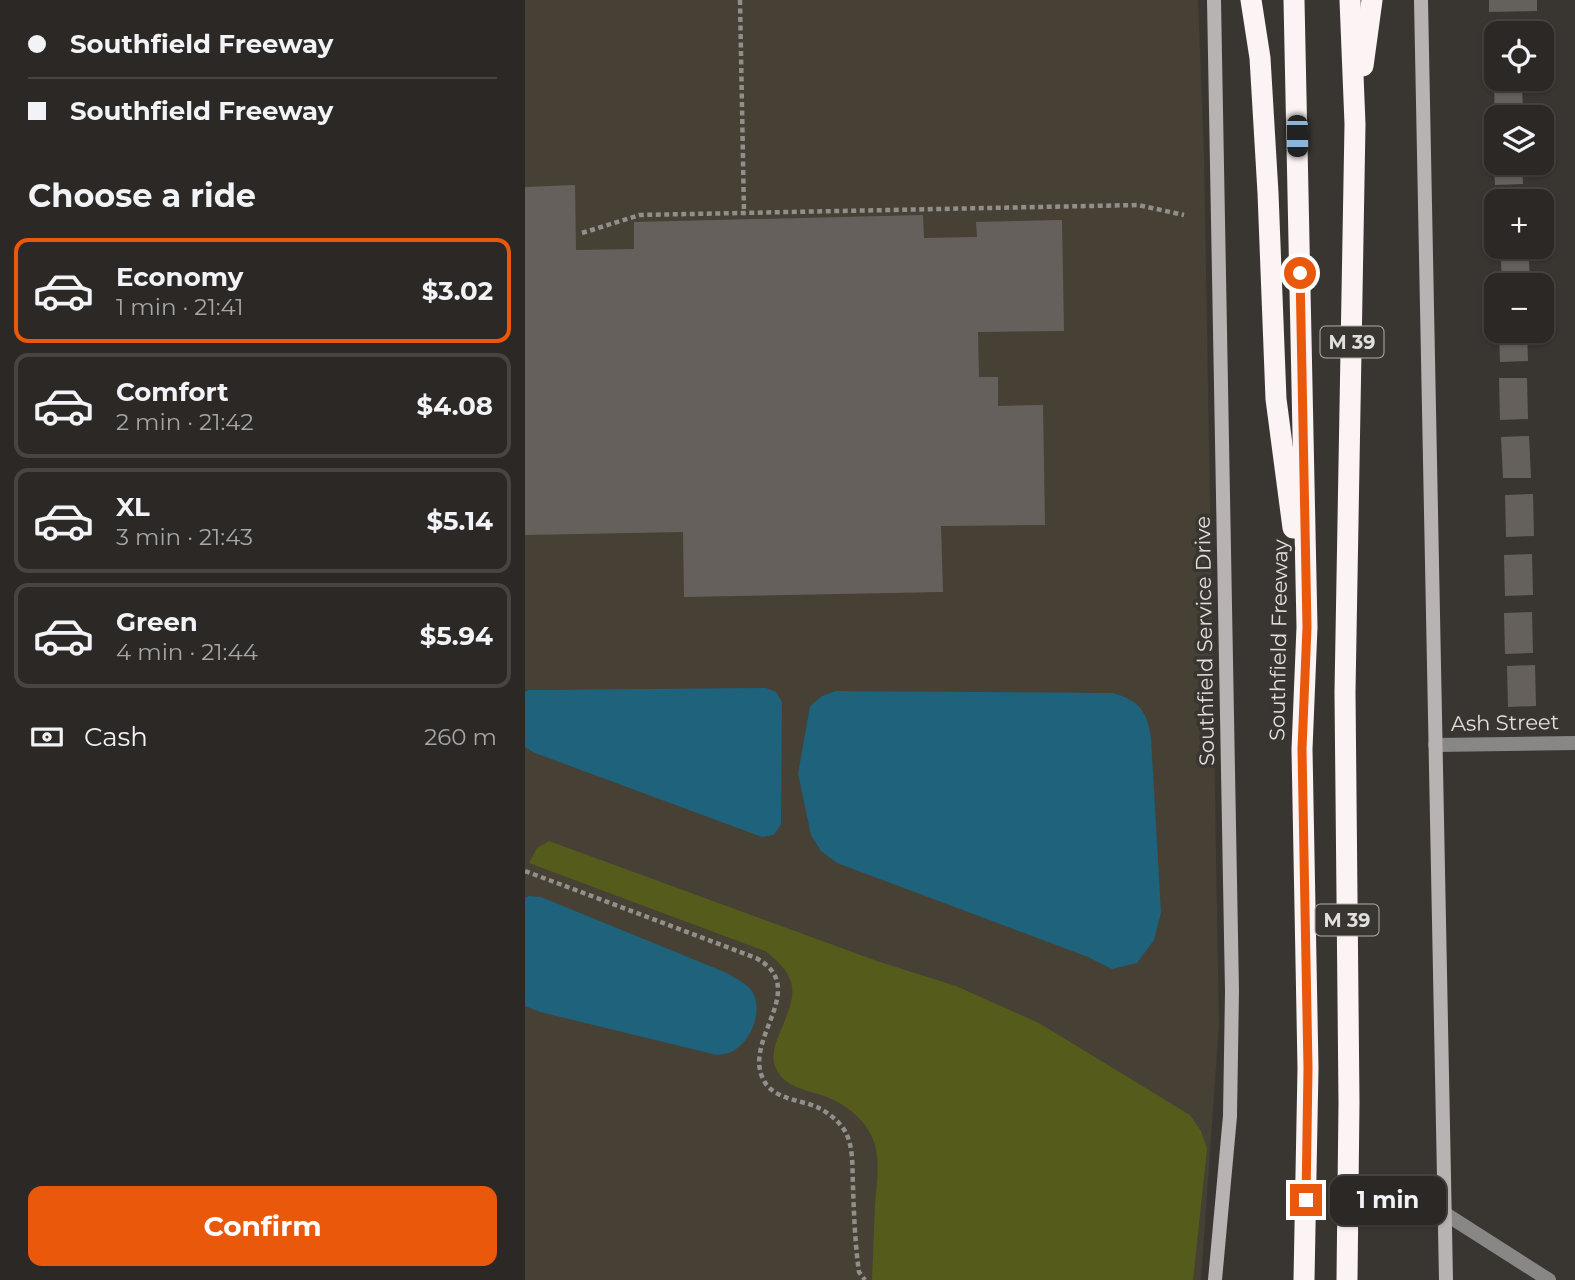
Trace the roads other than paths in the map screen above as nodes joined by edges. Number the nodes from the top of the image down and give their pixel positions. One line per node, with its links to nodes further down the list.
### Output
1 (1214, 0): 12 (main road, Southfield Service Drive)
2 (1251, 0): 8 (highway)
3 (1294, 0): 8 (highway, Southfield Freeway / M 39)
4 (1350, 0): 7 (highway, M 39)
5 (1372, 0): 7 (highway)
6 (1420, 0): 10 (main road)
7 (1355, 124): 14 (highway, M 39)
8 (1307, 627): 13 (highway, Southfield Freeway / M 39)
9 (1575, 743): 10 (street, Ash Street)
10 (1435, 745): 11 (main road)
11 (1444, 1213): 15 (main road); 16 (street)
12 (1215, 1280)
13 (1304, 1280)
14 (1347, 1280)
15 (1446, 1280)
16 (1549, 1280)

